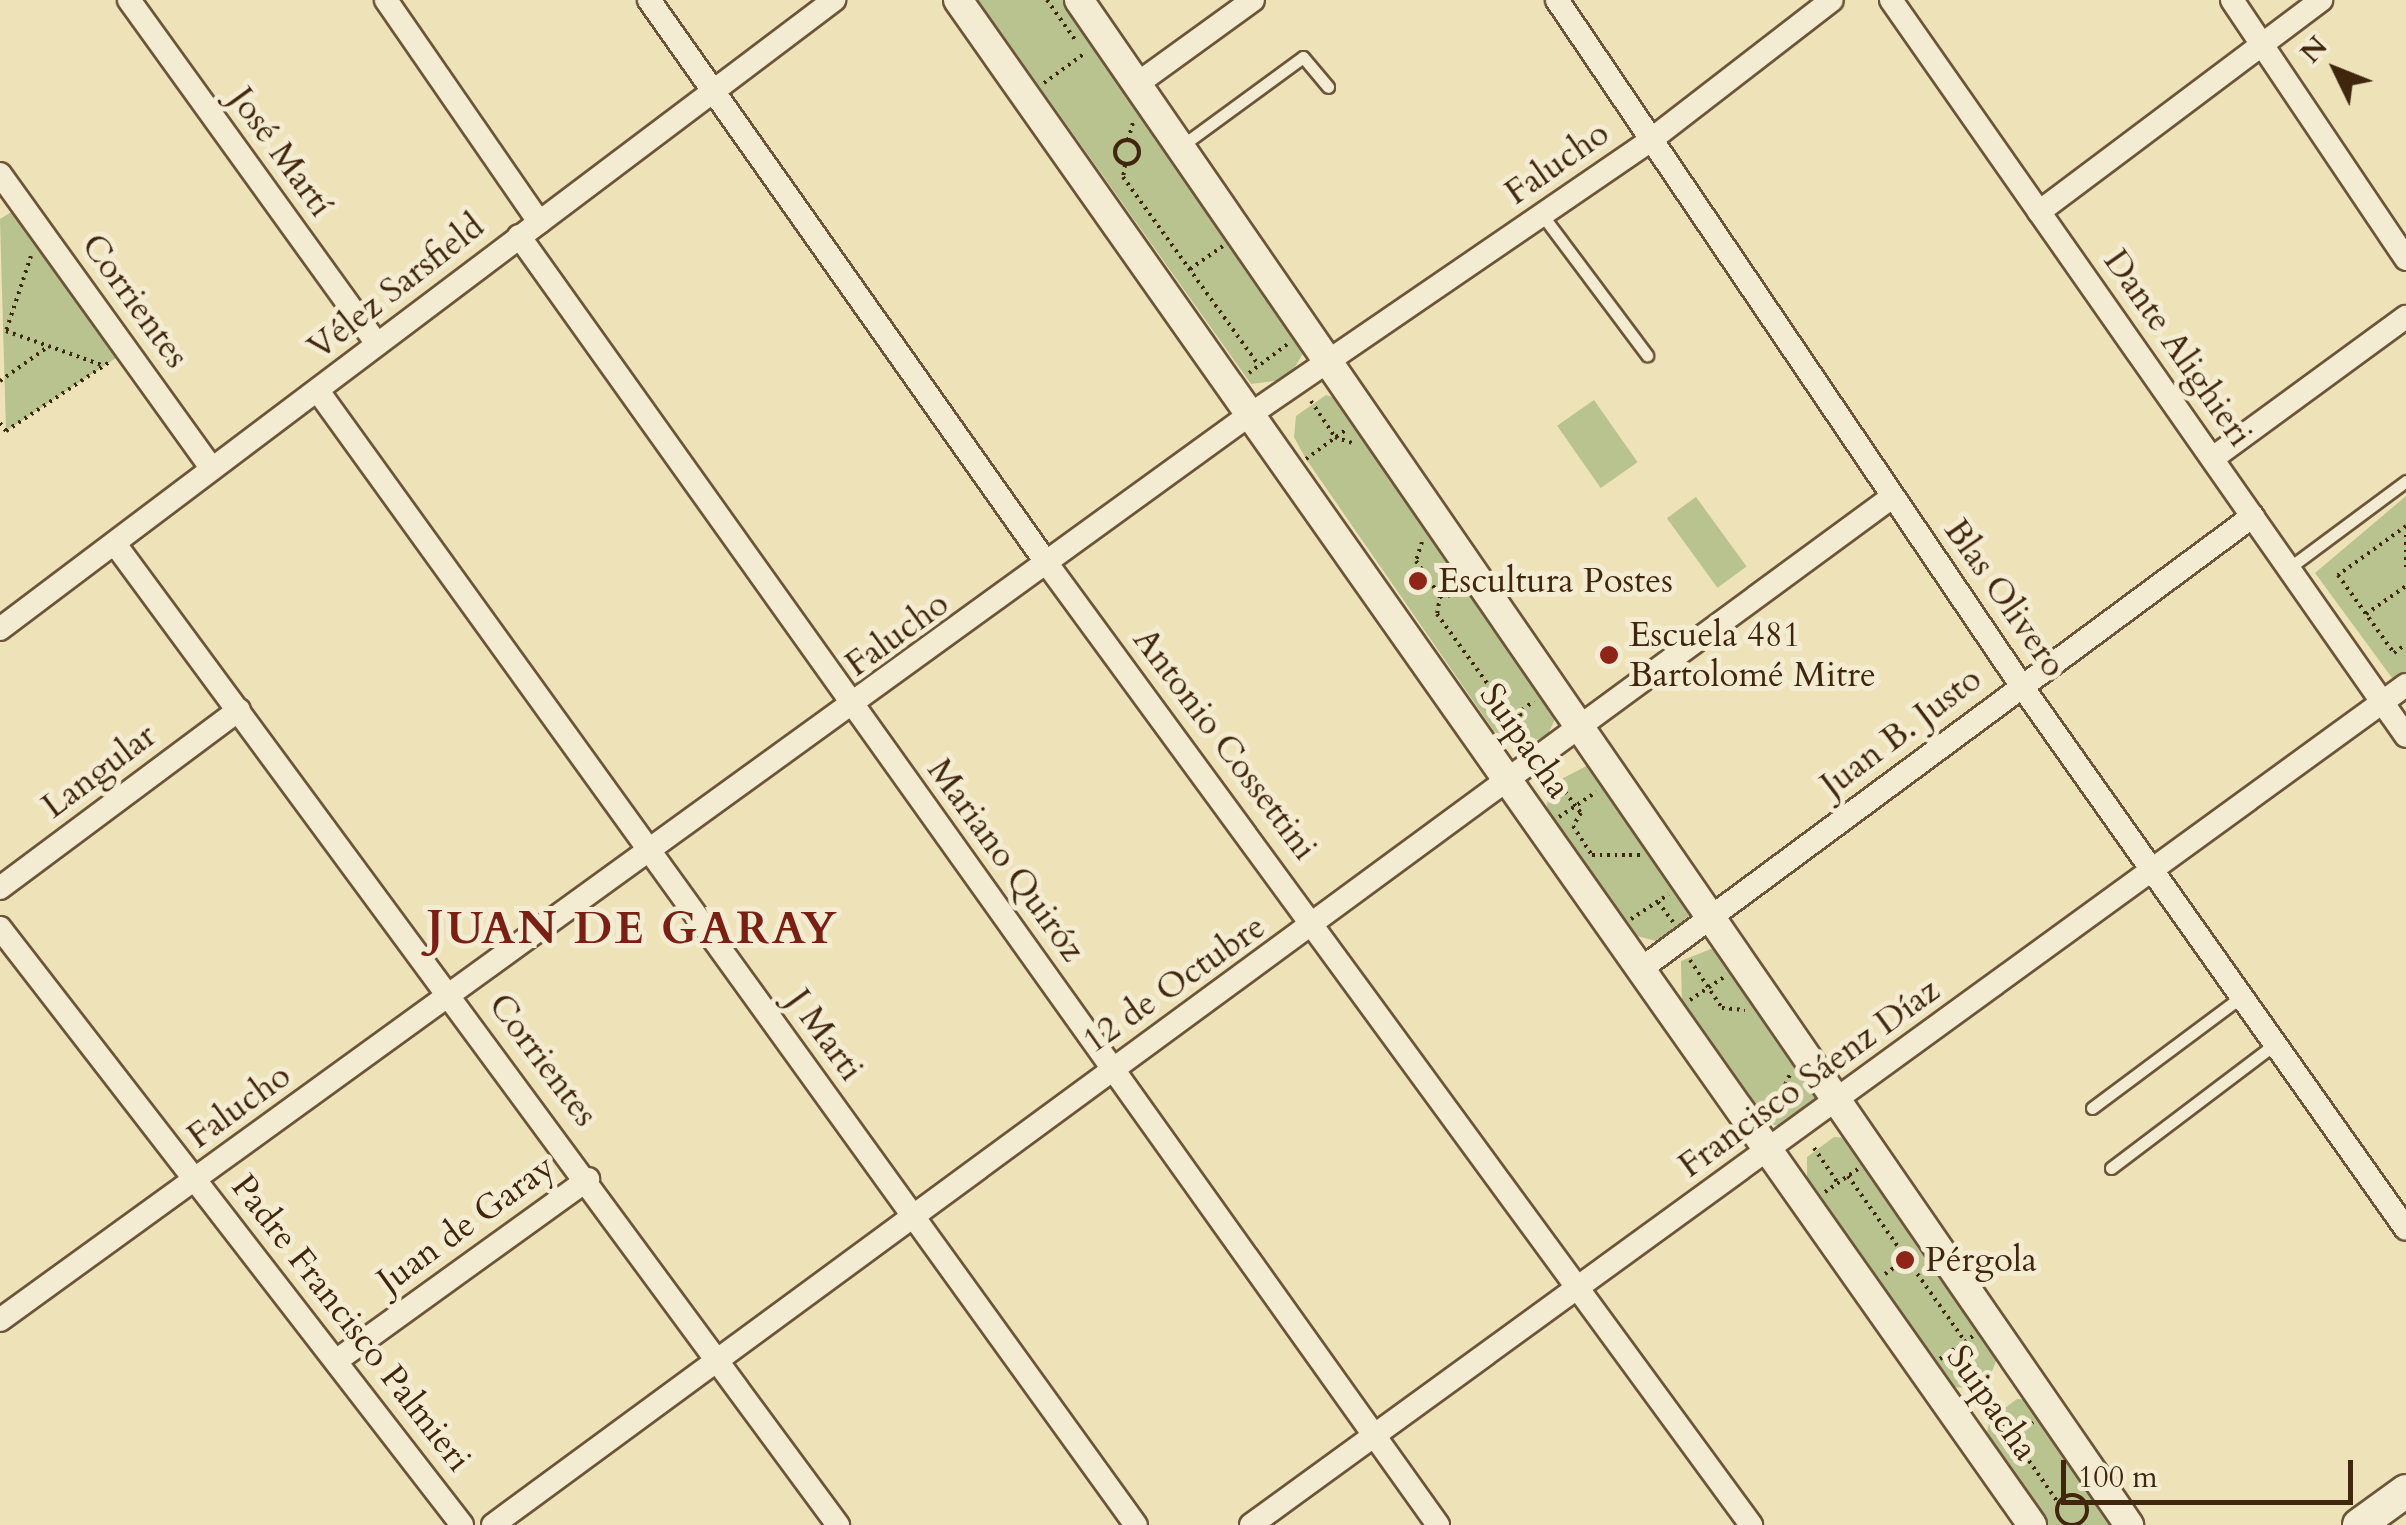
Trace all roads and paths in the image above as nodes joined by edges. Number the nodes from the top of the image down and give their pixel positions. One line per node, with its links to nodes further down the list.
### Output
1 (129, 0): 38 (street, José Martí)
2 (386, 0): 29 (street)
3 (649, 0): 19 (street, Antonio Cossettini)
4 (834, 0): 19 (street, Vélez Sarsfield)
5 (958, 0): 51 (street, Suipacha)
6 (1047, 0): 15 (path)
7 (1080, 0): 20 (street, Suipacha)
8 (1253, 0): 20 (street)
9 (1557, 0): 21 (street, Blas Olivero)
10 (1832, 0): 21 (street, Falucho)
11 (1891, 0): 27 (street, Dante Alighieri)
12 (2232, 0): 14 (street)
13 (2321, 0): 14 (street)
14 (2262, 44): 27 (street); 33 (street)
15 (1085, 53): 16 (path); 17 (path)
16 (1094, 66)
17 (1040, 86)
18 (1328, 87): 23 (lane)
19 (713, 92): 29 (street, Vélez Sarsfield); 66 (street, Antonio Cossettini)
20 (1130, 96): 22 (path); 23 (street, Suipacha)
21 (1652, 138): 28 (street, Falucho); 60 (street, Blas Olivero)
22 (1128, 140): 24 (path); 24 (path)
23 (1180, 147): 46 (street, Suipacha)
24 (1125, 165): 34 (path)
25 (0, 174): 26 (street, Corrientes)
26 (7, 199): 58 (street, Corrientes)
27 (2039, 212): 55 (street, Dante Alighieri)
28 (1543, 216): 41 (lane); 46 (street, Falucho)
29 (540, 222): 30 (street, Vélez Sarsfield)
30 (519, 236): 38 (street, Vélez Sarsfield); 81 (street, Mariano Quiróz)
31 (1234, 238): 34 (path)
32 (46, 256): 36 (path)
33 (2406, 259)
34 (1190, 269): 44 (path)
35 (2406, 317): 55 (street)
36 (3, 330): 39 (path)
37 (1302, 334): 40 (path)
38 (378, 344): 49 (street, Vélez Sarsfield)
39 (49, 346): 45 (path); 48 (path)
40 (1277, 352): 43 (path); 44 (path)
41 (1647, 355)
42 (119, 356): 45 (path)
43 (1285, 362)
44 (1258, 364): 47 (path)
45 (104, 365): 53 (path)
46 (1331, 366): 51 (street, Falucho); 84 (street, Suipacha)
47 (1245, 376)
48 (0, 381)
49 (318, 391): 58 (street, Vélez Sarsfield); 93 (street, J Marti)
50 (1311, 400): 54 (path)
51 (1248, 416): 66 (street, Falucho); 89 (street, Suipacha)
52 (1360, 419): 54 (path)
53 (0, 423)
54 (1335, 438): 56 (path); 57 (path)
55 (2213, 458): 61 (street, Dante Alighieri)
56 (1306, 459)
57 (1368, 460)
58 (212, 469): 65 (street, Vélez Sarsfield)
59 (2406, 481): 67 (lane)
60 (1892, 497): 76 (street, Blas Olivero); 84 (street, 12 de Octubre)
61 (2253, 516): 67 (street, Dante Alighieri); 76 (street, Juan B. Justo)
62 (1412, 524): 70 (path)
63 (2406, 526): 72 (path)
64 (2406, 534): 68 (path)
65 (115, 544): 73 (street, Vélez Sarsfield); 82 (street, Corrientes)
66 (1048, 565): 81 (street, Falucho); 101 (street, Antonio Cossettini)
67 (2288, 568): 79 (street, Dante Alighieri)
68 (2406, 572)
69 (2406, 586): 72 (path)
70 (1440, 596): 71 (path); 83 (path)
71 (1472, 610)
72 (2366, 614): 74 (path)
73 (0, 629)
74 (2406, 644)
75 (1528, 684): 80 (path)
76 (2021, 685): 95 (street, Blas Olivero); 99 (street, Juan B. Justo)
77 (2406, 685): 79 (street, Francisco Sáenz Díaz)
78 (1539, 697): 80 (path)
79 (2383, 702): 86 (street, Dante Alighieri); 95 (street, Francisco Sáenz Díaz)
80 (1529, 704): 83 (path)
81 (854, 709): 93 (street, Falucho); 112 (street, Mariano Quiróz)
82 (239, 710): 97 (street, Langular); 108 (street, Corrientes)
83 (1513, 719): 85 (path); 87 (path)
84 (1578, 728): 89 (street, 12 de Octubre); 98 (street, Suipacha)
85 (1494, 731)
86 (2406, 736)
87 (1536, 749)
88 (1556, 780): 91 (path)
89 (1510, 785): 101 (street, 12 de Octubre); 105 (street, Suipacha)
90 (1601, 789): 91 (path)
91 (1575, 806): 92 (path); 94 (path)
92 (1550, 823)
93 (650, 855): 108 (street, Falucho); 128 (street, J Marti)
94 (1652, 868)
95 (2153, 870): 107 (street, Blas Olivero); 116 (street, Francisco Sáenz Díaz)
96 (1660, 882): 98 (path)
97 (0, 888)
98 (1680, 888): 99 (street, Suipacha); 100 (path)
99 (1716, 917): 103 (street, Juan B. Justo); 116 (street, Suipacha)
100 (1623, 924)
101 (1317, 926): 112 (street, 12 de Octubre); 133 (street, Antonio Cossettini)
102 (0, 928): 125 (street, Padre Francisco Palmieri)
103 (1678, 943): 105 (street, Juan B. Justo); 106 (path)
104 (1741, 966): 106 (path)
105 (1640, 970): 120 (street, Suipacha)
106 (1708, 988): 109 (path); 110 (path)
107 (2242, 996): 111 (street, Blas Olivero); 117 (lane)
108 (452, 997): 124 (street, Corrientes); 125 (street, Falucho)
109 (1682, 1006)
110 (1755, 1012)
111 (2276, 1044): 122 (lane); 129 (street, Blas Olivero)
112 (1114, 1068): 128 (street, 12 de Octubre); 142 (street, Mariano Quiróz)
113 (1792, 1068): 115 (path)
114 (1806, 1083): 115 (path)
115 (1779, 1098): 118 (path)
116 (1841, 1098): 120 (street, Francisco Sáenz Díaz); 155 (street, Suipacha)
117 (2092, 1108)
118 (1754, 1112)
119 (1814, 1148): 126 (path)
120 (1767, 1152): 133 (street, Francisco Sáenz Díaz); 154 (street, Suipacha)
121 (1870, 1160): 123 (path)
122 (2111, 1168)
123 (1848, 1176): 126 (path); 131 (path)
124 (588, 1179): 138 (street, Juan de Garay); 139 (street, Corrientes)
125 (196, 1180): 134 (street, Falucho); 138 (street, Padre Francisco Palmieri)
126 (1838, 1183): 127 (path)
127 (1814, 1199)
128 (916, 1218): 139 (street, 12 de Octubre); 150 (street, J Marti)
129 (2406, 1229)
130 (1928, 1244): 131 (path)
131 (1907, 1259): 132 (path); 136 (path)
132 (1872, 1282)
133 (1581, 1286): 142 (street, Francisco Sáenz Díaz); 153 (street, Antonio Cossettini)
134 (0, 1320)
135 (1985, 1327): 136 (path)
136 (1965, 1341): 137 (path)
137 (1952, 1350): 140 (path); 143 (path)
138 (336, 1361): 147 (street, Padre Francisco Palmieri)
139 (716, 1361): 148 (street, 12 de Octubre); 149 (street, Corrientes)
140 (1930, 1365)
141 (2046, 1413): 143 (path)
142 (1373, 1436): 151 (street, Francisco Sáenz Díaz); 152 (street, Mariano Quiróz)
143 (2008, 1438): 144 (path); 146 (path)
144 (1991, 1450)
145 (2406, 1491): 156 (main road)
146 (2058, 1504): 146 (path)
147 (462, 1525)
148 (493, 1525)
149 (838, 1525)
150 (1136, 1525)
151 (1251, 1525)
152 (1438, 1525)
153 (1751, 1525)
154 (2032, 1525)
155 (2129, 1525)
156 (2359, 1525)

